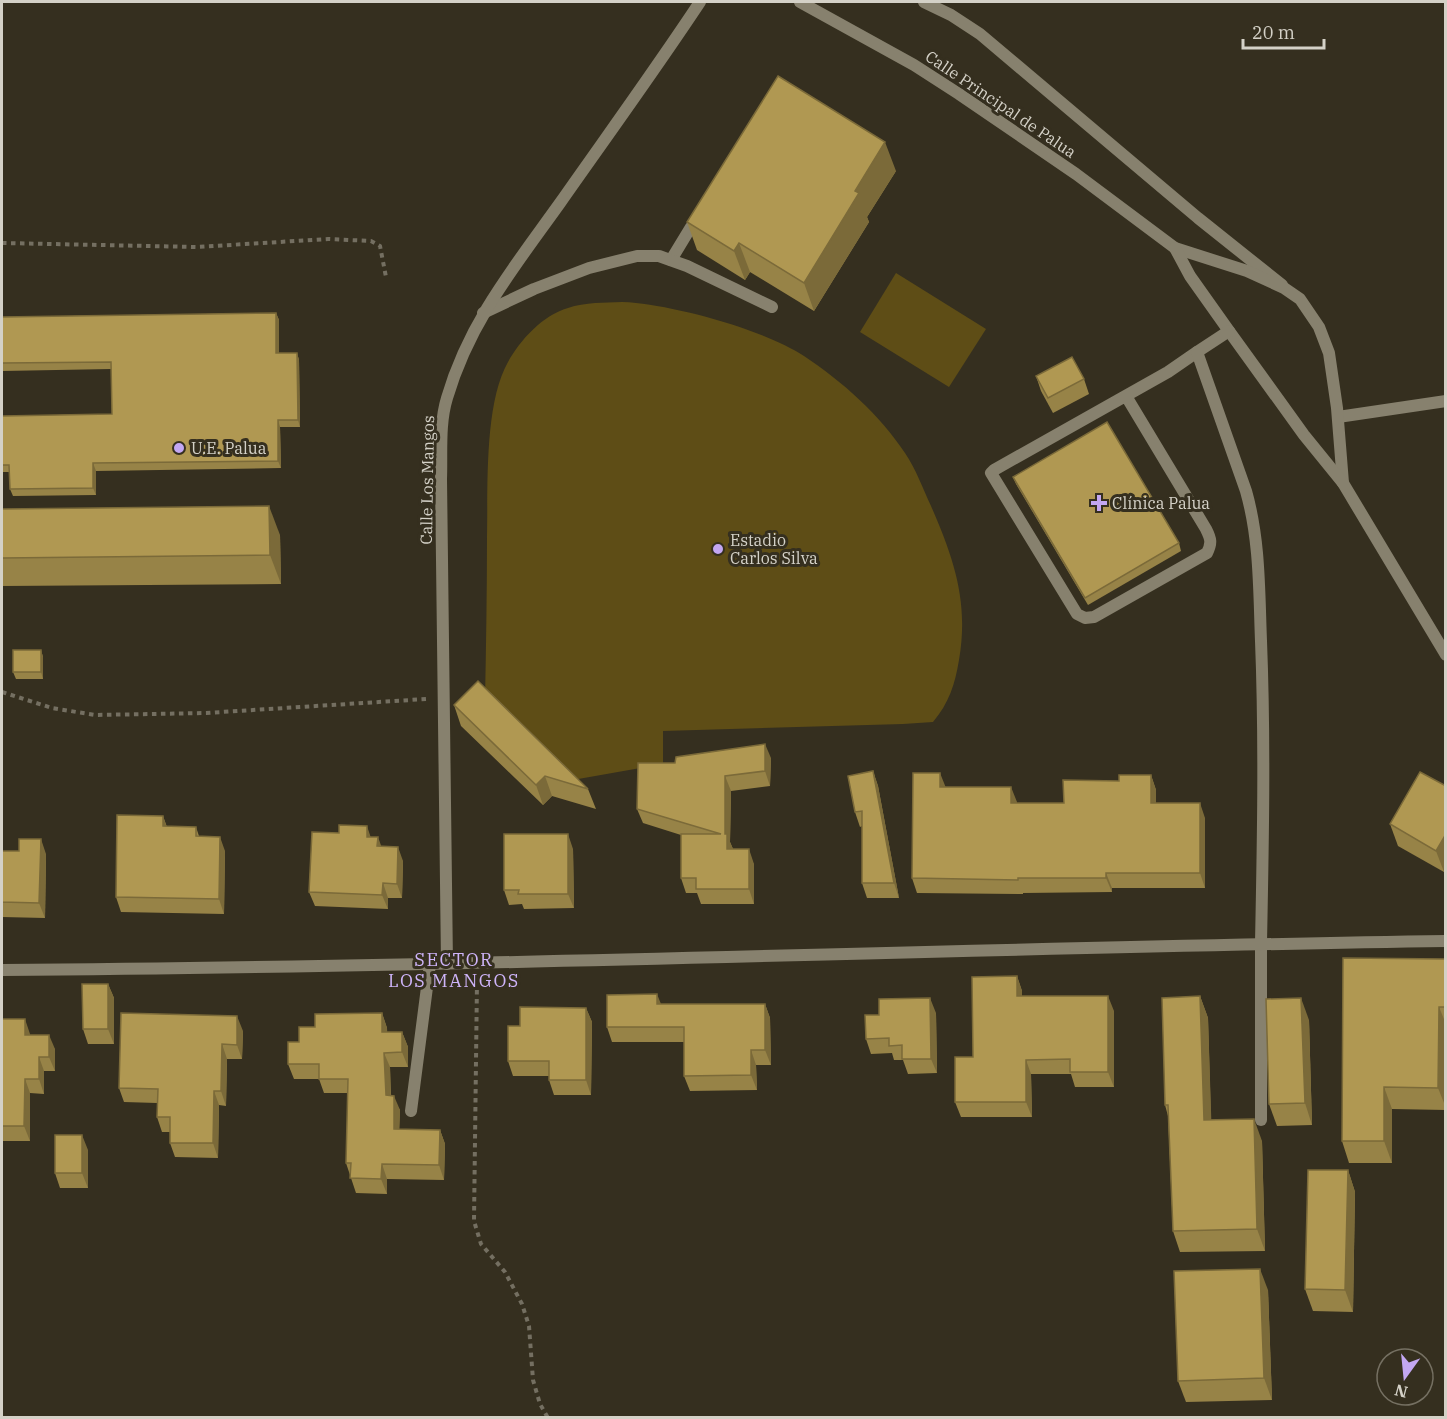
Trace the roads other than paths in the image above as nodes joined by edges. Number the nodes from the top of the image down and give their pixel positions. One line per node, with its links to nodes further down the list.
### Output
1 (700, 2): 9 (street, Calle Los Mangos)
2 (800, 2): 5 (street, Calle Principal de Palua)
3 (924, 2): 7 (street)
4 (691, 227): 6 (street)
5 (1175, 248): 7 (street, Calle Principal de Palua); 10 (street, Calle Principal de Palua)
6 (670, 260): 8 (street); 9 (street)
7 (1300, 299): 14 (street, Calle Principal de Palua)
8 (772, 307)
9 (483, 313): 20 (street, Calle Los Mangos)
10 (1229, 331): 11 (street); 15 (street, Calle Principal de Palua)
11 (1197, 352): 12 (street); 18 (street)
12 (1126, 396): 12 (street)
13 (1446, 401): 14 (street)
14 (1338, 417): 15 (street, Calle Principal de Palua)
15 (1343, 483): 16 (street, Calle Principal de Palua)
16 (1446, 655)
17 (1446, 941): 18 (street)
18 (1261, 944): 20 (street); 23 (street)
19 (430, 964): 20 (street); 21 (street); 22 (street)
20 (447, 964)
21 (2, 970)
22 (411, 1112)
23 (1261, 1120)

